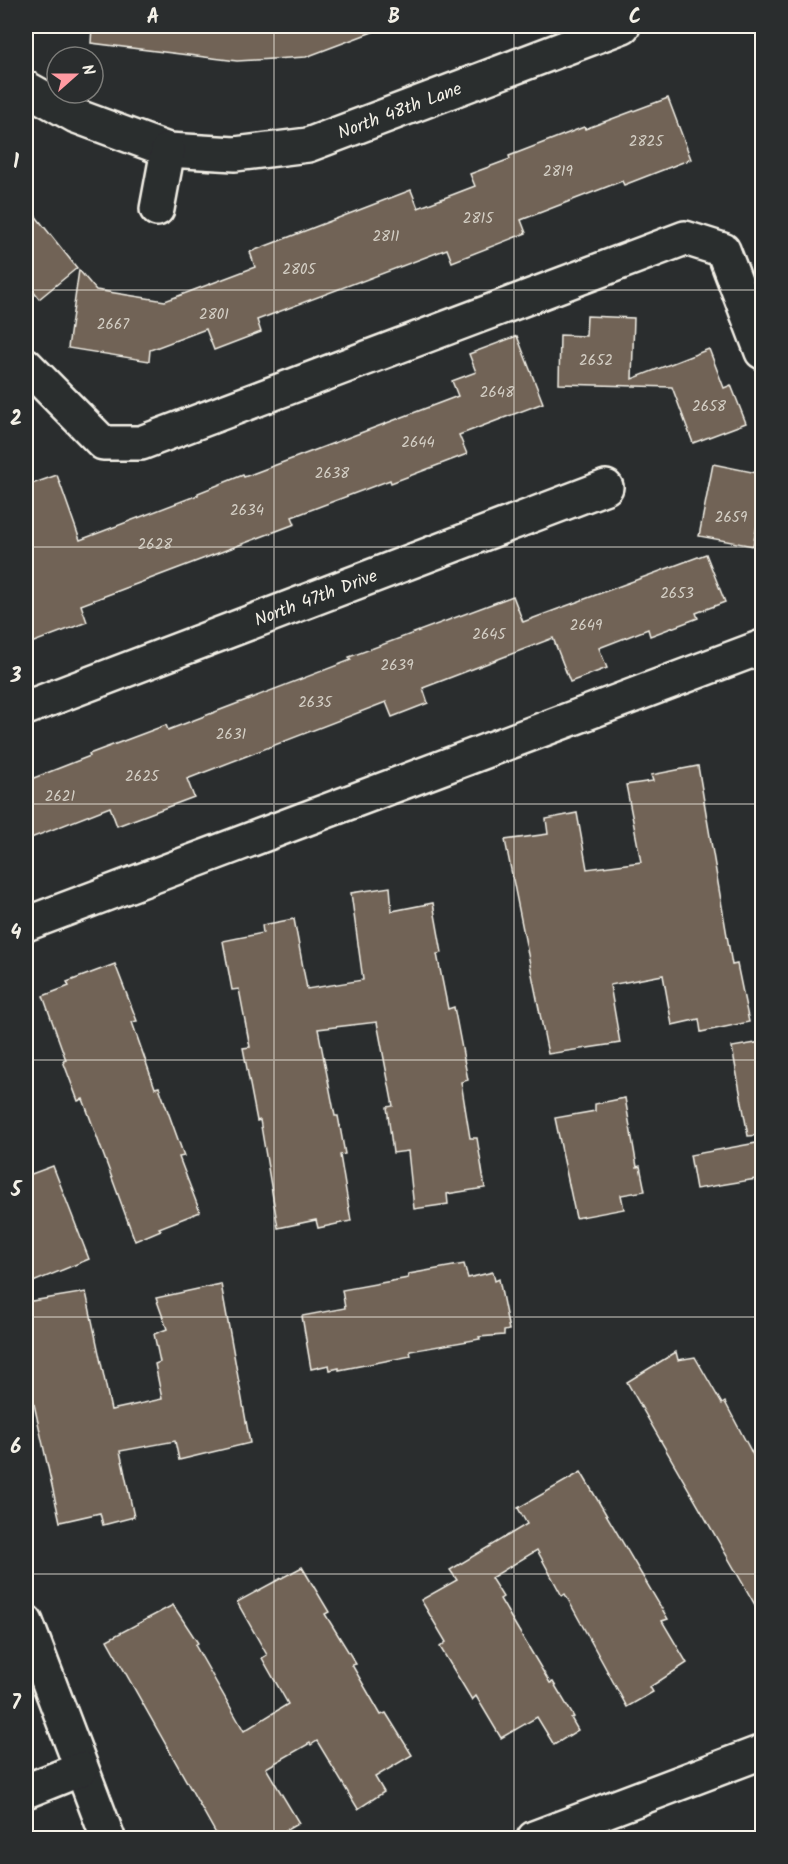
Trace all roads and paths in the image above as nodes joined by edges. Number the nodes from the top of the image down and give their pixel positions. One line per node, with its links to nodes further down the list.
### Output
1 (623, 26): 3 (street, North 48th Lane)
2 (26, 88): 3 (street, North 48th Lane)
3 (168, 150): 4 (street)
4 (157, 209)
5 (762, 352): 6 (street)
6 (26, 365)
7 (606, 487): 9 (street, North 47th Drive)
8 (762, 647): 10 (street)
9 (26, 708)
10 (26, 924)
11 (26, 1622): 13 (street)
12 (762, 1752): 16 (street)
13 (81, 1769): 14 (street); 15 (street)
14 (26, 1791)
15 (108, 1839)
16 (534, 1839)

